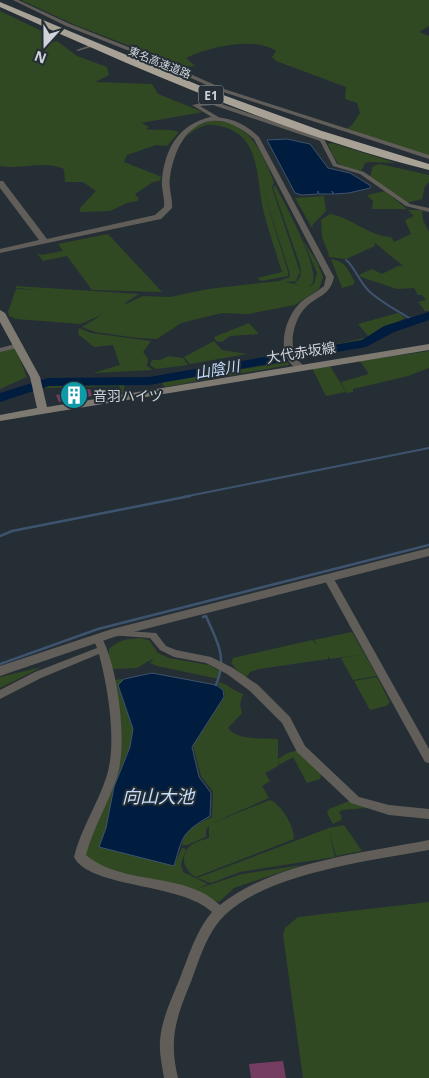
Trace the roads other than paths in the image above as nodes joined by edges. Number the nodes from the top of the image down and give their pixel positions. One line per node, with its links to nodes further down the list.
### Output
1 (3, 0): 10 (highway, 東名高速道路 / E1)
2 (15, 0): 4 (street)
3 (0, 4): 11 (highway, 東名高速道路 / E1)
4 (108, 41): 5 (street); 6 (street)
5 (78, 50)
6 (298, 116): 8 (street); 9 (street)
7 (217, 118): 8 (street); 14 (street); 20 (street)
8 (278, 125): 13 (street)
9 (429, 157)
10 (429, 162)
11 (429, 167)
12 (0, 183): 14 (street)
13 (429, 210)
14 (45, 242): 15 (street)
15 (0, 251)
16 (0, 313): 17 (main road)
17 (19, 345): 19 (street); 21 (main road)
18 (429, 347): 20 (main road, 大代赤坂線)
19 (0, 350)
20 (297, 365): 21 (main road, 大代赤坂線)
21 (43, 412): 22 (main road, 大代赤坂線)
22 (0, 418)
23 (429, 552): 24 (street)
24 (329, 579): 25 (street); 29 (street)
25 (112, 633): 26 (street); 30 (street)
26 (100, 644): 27 (street); 28 (street); 32 (street)
27 (0, 671)
28 (0, 695)
29 (429, 759)
30 (429, 814)
31 (429, 845): 32 (street)
32 (220, 912): 33 (street)
33 (171, 1078)

